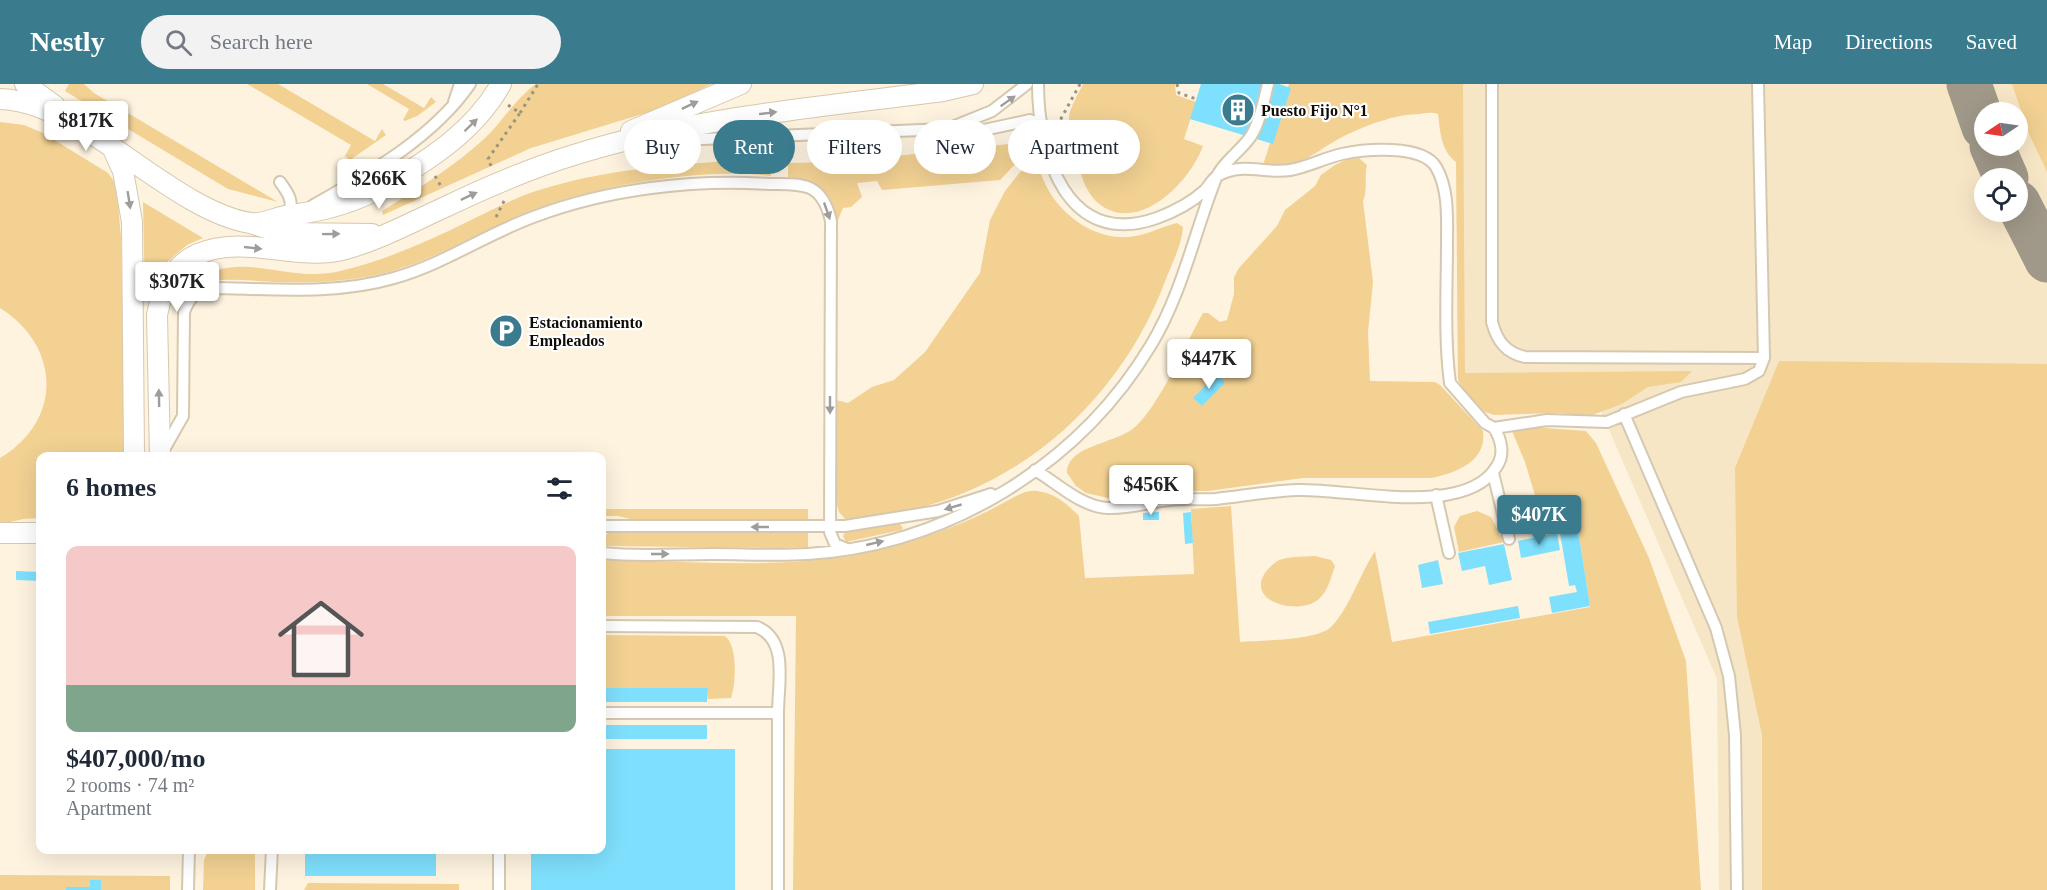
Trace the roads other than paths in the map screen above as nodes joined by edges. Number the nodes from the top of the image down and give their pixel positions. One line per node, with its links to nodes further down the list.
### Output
1 (25, 84): 18 (street)
2 (460, 84): 13 (lane)
3 (470, 84): 13 (lane)
4 (741, 84): 22 (street, one-way to 4)
5 (973, 84): 16 (street, one-way to 5)
6 (1027, 84): 14 (lane, one-way to 6)
7 (1038, 84): 15 (lane)
8 (1268, 84): 24 (lane)
9 (1492, 84): 29 (lane)
10 (1758, 84): 29 (lane)
11 (497, 90): 26 (street, one-way to 11)
12 (0, 99): 18 (street)
13 (453, 105): 26 (lane)
14 (969, 120)
15 (1042, 120)
16 (701, 124)
17 (914, 131): 19 (lane)
18 (92, 134): 21 (street)
19 (701, 140)
20 (624, 142): 22 (street)
21 (110, 145): 27 (street); 32 (street, one-way to 32)
22 (579, 153): 28 (street, one-way to 22)
23 (1055, 174): 24 (lane)
24 (1217, 175): 31 (lane); 35 (lane)
25 (280, 182): 26 (lane)
26 (293, 215): 27 (street)
27 (253, 224): 28 (street, one-way to 28)
28 (388, 233): 33 (street, one-way to 28)
29 (1764, 358): 30 (lane)
30 (1624, 414): 31 (lane); 57 (lane)
31 (1494, 428): 36 (lane)
32 (134, 452)
33 (161, 452)
34 (163, 452): 40 (lane, one-way to 40)
35 (1035, 470): 37 (lane); 38 (lane)
36 (1493, 473): 38 (lane); 43 (lane)
37 (1008, 488): 40 (lane, one-way to 40); 44 (lane, one-way to 37)
38 (1437, 495): 46 (lane)
39 (606, 526): 40 (lane, one-way to 39)
40 (830, 526): 44 (lane)
41 (0, 533): 42 (street)
42 (36, 533)
43 (1509, 539)
44 (847, 549): 45 (lane, one-way to 44)
45 (606, 553)
46 (1449, 553)
47 (606, 626): 49 (lane)
48 (606, 713): 49 (lane)
49 (778, 713): 56 (lane)
50 (189, 854): 53 (lane)
51 (272, 854): 54 (lane)
52 (499, 854): 55 (lane)
53 (188, 890)
54 (270, 890)
55 (499, 890)
56 (778, 890)
57 (1737, 890)

